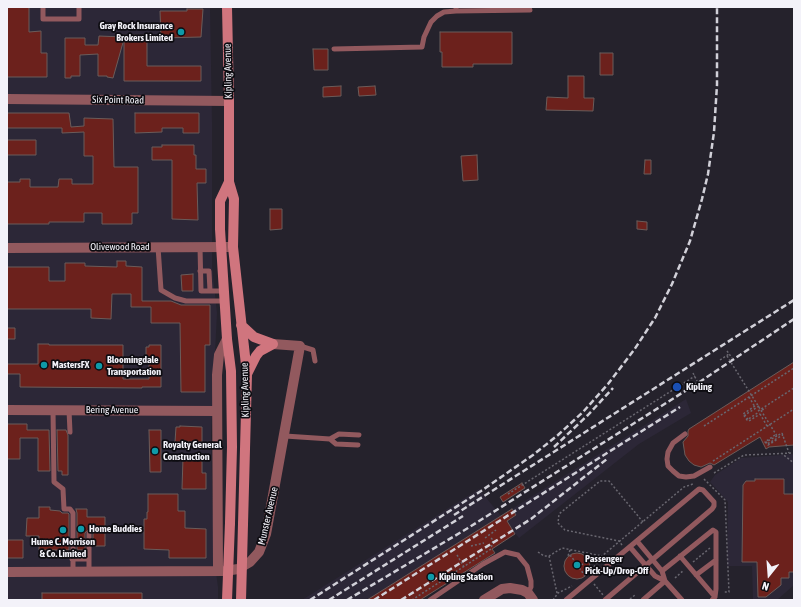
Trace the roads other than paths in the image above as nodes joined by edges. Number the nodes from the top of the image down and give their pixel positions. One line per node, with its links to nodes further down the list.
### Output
1 (43, 7): 2 (lane)
2 (79, 7)
3 (226, 7): 8 (main road, Kipling Avenue)
4 (456, 9): 5 (lane); 6 (lane)
5 (530, 10)
6 (334, 49)
7 (7, 99): 8 (street, Six Point Road)
8 (229, 101): 9 (main road, Kipling Avenue)
9 (229, 182): 12 (main road, Kipling Avenue); 14 (main road, Kipling Avenue)
10 (158, 247): 11 (street, Olivewood Road); 13 (street, Olivewood Road); 19 (lane)
11 (200, 247): 12 (street, Olivewood Road); 15 (lane)
12 (220, 247): 14 (street, Olivewood Road); 17 (main road, Kipling Avenue)
13 (7, 248)
14 (233, 248): 20 (main road, Kipling Avenue)
15 (200, 271): 16 (lane); 18 (lane)
16 (209, 271): 17 (lane); 18 (lane)
17 (222, 271): 19 (main road, Kipling Avenue)
18 (210, 291): 19 (lane)
19 (223, 296): 21 (main road, Kipling Avenue)
20 (241, 325): 22 (main road); 25 (main road, Kipling Avenue)
21 (227, 339): 29 (street, Kipling Avenue); 57 (main road, Kipling Avenue, bridge)
22 (273, 344): 23 (street); 25 (main road)
23 (300, 346): 24 (lane); 33 (street, Munster Avenue)
24 (315, 361)
25 (247, 374): 58 (main road, Kipling Avenue, bridge)
26 (7, 410): 27 (street, Bering Avenue)
27 (53, 410): 28 (street, Bering Avenue); 41 (lane)
28 (69, 410): 29 (street, Bering Avenue); 30 (lane)
29 (217, 411): 46 (street, Kipling Avenue)
30 (70, 432)
31 (685, 434): 36 (lane)
32 (360, 435): 34 (lane)
33 (285, 436): 34 (lane); 46 (street, Munster Avenue)
34 (330, 439): 35 (lane)
35 (358, 445)
36 (711, 464)
37 (89, 533): 42 (lane)
38 (637, 541): 39 (lane); 43 (lane); 43 (lane)
39 (630, 547): 45 (lane); 61 (lane)
40 (680, 556): 44 (lane); 48 (lane); 51 (lane)
41 (72, 559): 42 (lane); 50 (lane)
42 (89, 559): 47 (lane)
43 (652, 560): 45 (lane); 48 (lane)
44 (716, 560): 51 (lane); 55 (lane)
45 (646, 566): 52 (lane); 56 (lane)
46 (218, 570): 47 (street, Munster Avenue)
47 (89, 571): 50 (street, Munster Avenue)
48 (662, 571): 52 (lane)
49 (7, 572): 50 (street, Munster Avenue)
50 (73, 572)
51 (696, 575): 55 (lane)
52 (665, 582): 62 (lane); 63 (lane)
53 (494, 597): 54 (street); 60 (street)
54 (531, 597): 59 (lane)
55 (714, 598)
56 (606, 599)
57 (228, 600)
58 (241, 600)
59 (430, 600)
60 (484, 600)
61 (566, 600)
62 (643, 600)
63 (682, 600)

